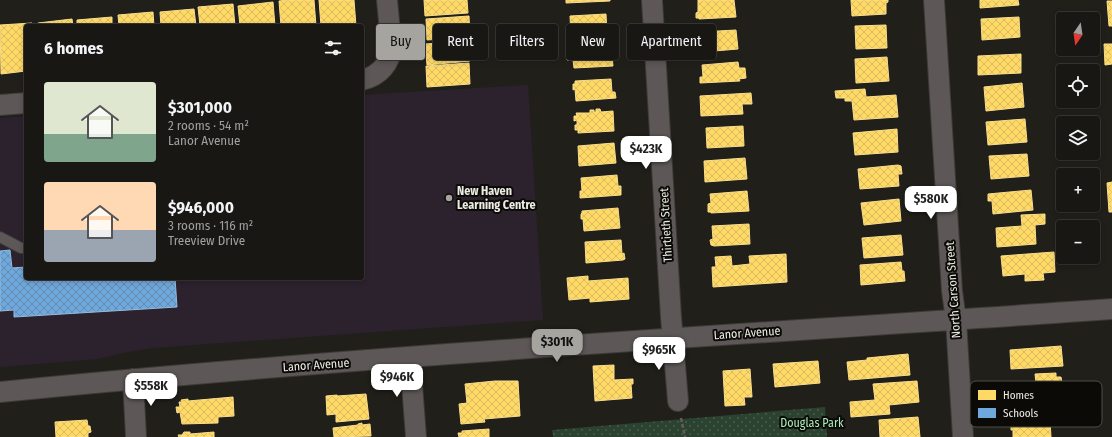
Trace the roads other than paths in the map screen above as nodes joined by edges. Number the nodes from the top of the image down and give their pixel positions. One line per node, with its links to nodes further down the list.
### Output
1 (387, 0): 4 (street)
2 (652, 0): 11 (street, Thirtieth Street)
3 (934, 0): 10 (street, North Carson Street)
4 (364, 79)
5 (24, 103): 6 (street)
6 (0, 105)
7 (0, 237): 8 (lane)
8 (24, 248)
9 (1112, 309): 10 (street, Lanor Avenue)
10 (956, 320): 11 (street, Lanor Avenue); 18 (street, North Carson Street)
11 (673, 338): 12 (street, Lanor Avenue); 15 (street, Thirtieth Street)
12 (410, 358): 13 (street, Lanor Avenue); 17 (street)
13 (133, 379): 14 (street, Lanor Avenue); 16 (street)
14 (0, 392)
15 (678, 401)
16 (136, 437)
17 (416, 437)
18 (963, 437)

